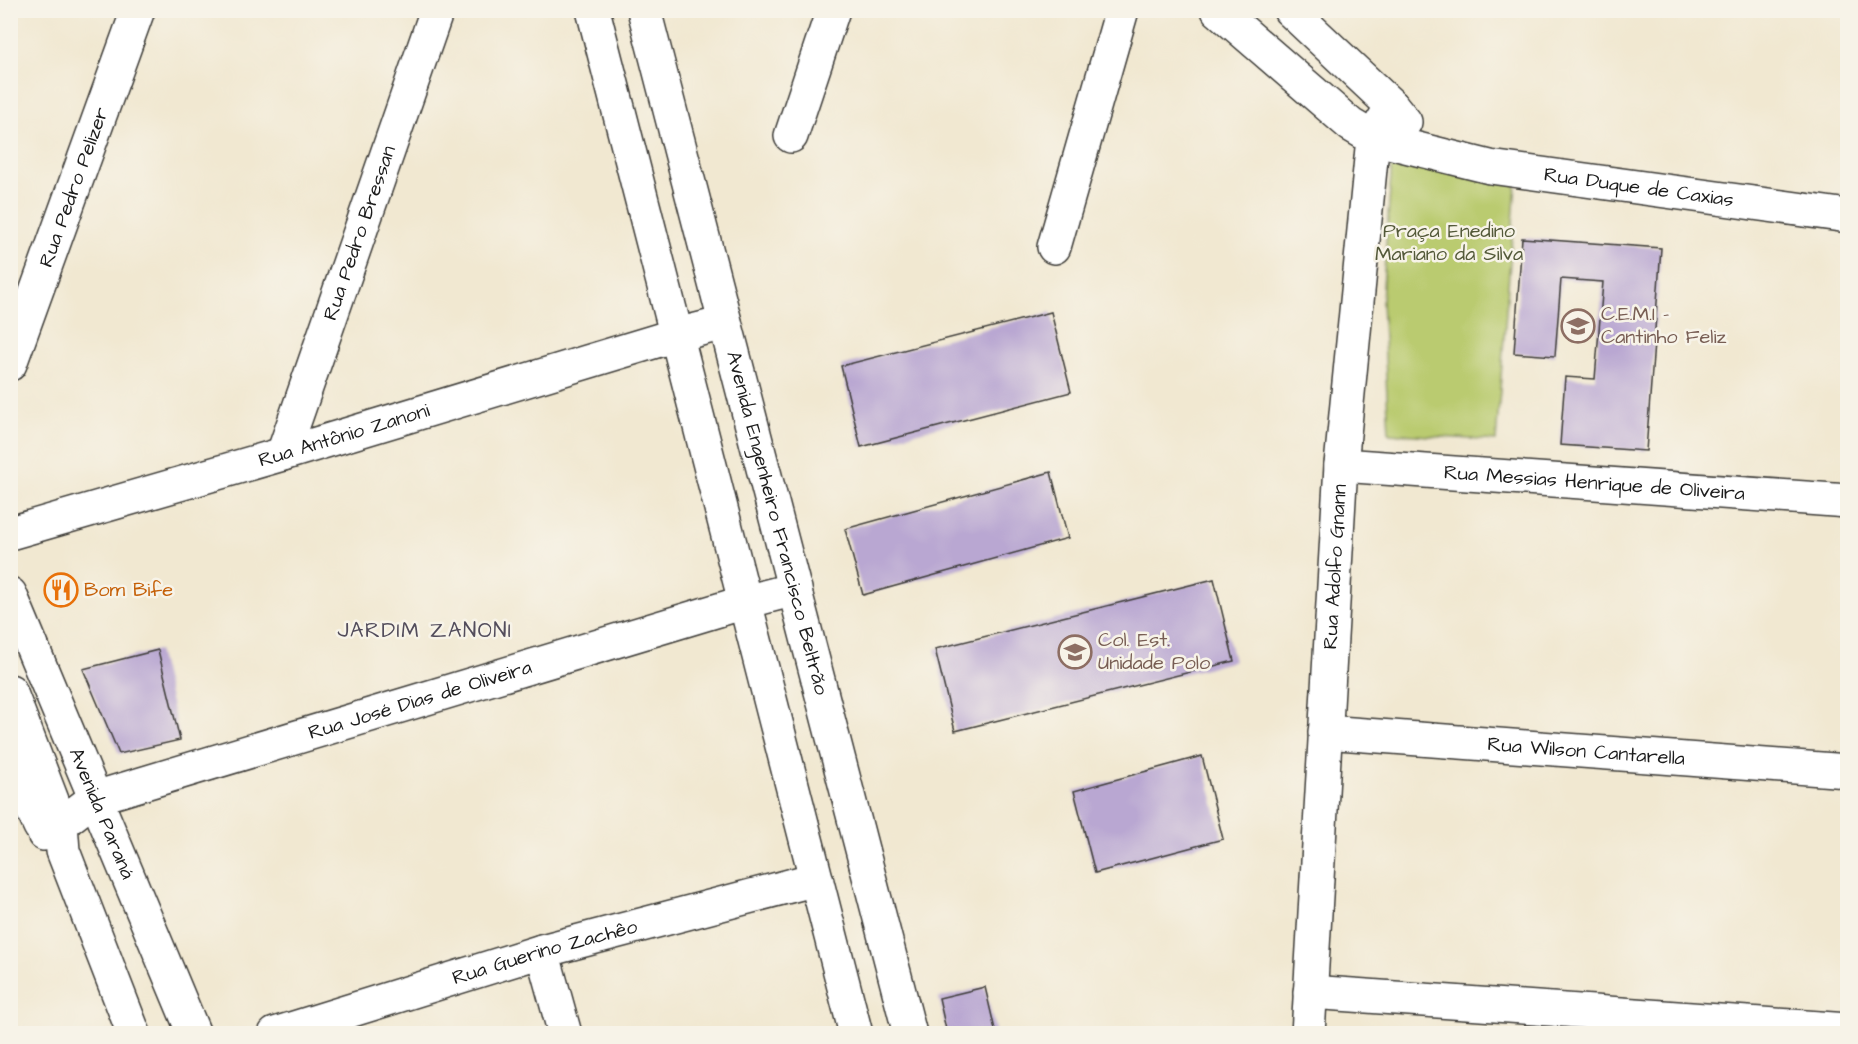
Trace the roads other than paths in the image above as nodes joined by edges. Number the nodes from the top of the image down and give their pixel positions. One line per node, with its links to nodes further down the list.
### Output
1 (138, 10): 17 (street, Rua Pedro Pelizer)
2 (437, 10): 18 (street, Rua Pedro Bressan)
3 (593, 10): 16 (street)
4 (644, 10): 15 (street, Avenida Engenheiro Francisco Beltrão)
5 (833, 10): 10 (street)
6 (1122, 10): 14 (street)
7 (1218, 10): 11 (street, Rua Duque de Caxias)
8 (1290, 10): 9 (street)
9 (1392, 106): 11 (street, Rua Adolfo Gnann); 12 (street)
10 (791, 136)
11 (1374, 138): 12 (street, Rua Duque de Caxias); 19 (street, Rua Adolfo Gnann)
12 (1431, 154): 13 (street, Rua Duque de Caxias)
13 (1848, 216)
14 (1054, 247)
15 (725, 323): 16 (street, Rua Antônio Zanoni); 22 (street, Avenida Engenheiro Francisco Beltrão)
16 (676, 335): 18 (street, Rua Antônio Zanoni); 24 (street)
17 (10, 364)
18 (283, 454): 21 (street, Rua Antônio Zanoni)
19 (1341, 465): 20 (street, Rua Messias Henrique de Oliveira); 26 (street, Rua Adolfo Gnann)
20 (1848, 501)
21 (10, 532)
22 (795, 589): 24 (street, Rua José Dias de Oliveira); 40 (street, Avenida Engenheiro Francisco Beltrão)
23 (10, 594): 29 (street, Avenida Paraná)
24 (745, 602): 29 (street, Rua José Dias de Oliveira); 31 (street)
25 (10, 691): 30 (street)
26 (1325, 732): 28 (street, Rua Wilson Cantarella); 33 (street, Rua Adolfo Gnann)
27 (10, 761): 30 (street)
28 (1848, 771)
29 (95, 798): 30 (street); 36 (street, Avenida Paraná)
30 (56, 837): 35 (street)
31 (816, 879): 32 (street, Rua Guerino Zachêo); 39 (street)
32 (542, 951): 37 (street, Rua Guerino Zachêo); 38 (street)
33 (1310, 992): 34 (street); 41 (street, Rua Adolfo Gnann)
34 (1848, 1030)
35 (134, 1034)
36 (194, 1034)
37 (275, 1034)
38 (565, 1034)
39 (856, 1034)
40 (910, 1034)
41 (1308, 1034)

